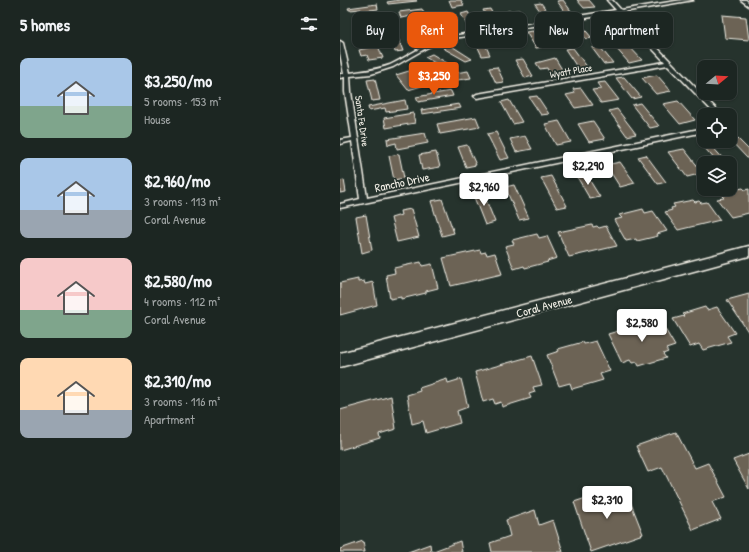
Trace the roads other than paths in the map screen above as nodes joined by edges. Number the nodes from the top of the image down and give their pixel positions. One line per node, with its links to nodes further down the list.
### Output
1 (609, 0): 5 (lane)
2 (691, 0): 5 (lane)
3 (743, 0): 4 (lane)
4 (749, 5)
5 (620, 11): 7 (lane); 8 (lane)
6 (340, 43): 8 (lane, Santa Fe Drive)
7 (668, 63): 10 (lane, Wyatt Place); 11 (lane)
8 (347, 75): 9 (lane); 13 (lane, Santa Fe Drive)
9 (340, 76)
10 (477, 96)
11 (712, 108)
12 (697, 131): 15 (lane, Rancho Drive)
13 (354, 139): 14 (lane); 15 (lane, Santa Fe Drive)
14 (340, 142)
15 (364, 202): 16 (lane, Rancho Drive)
16 (340, 206)
17 (749, 251): 18 (street, Coral Avenue)
18 (340, 360)

